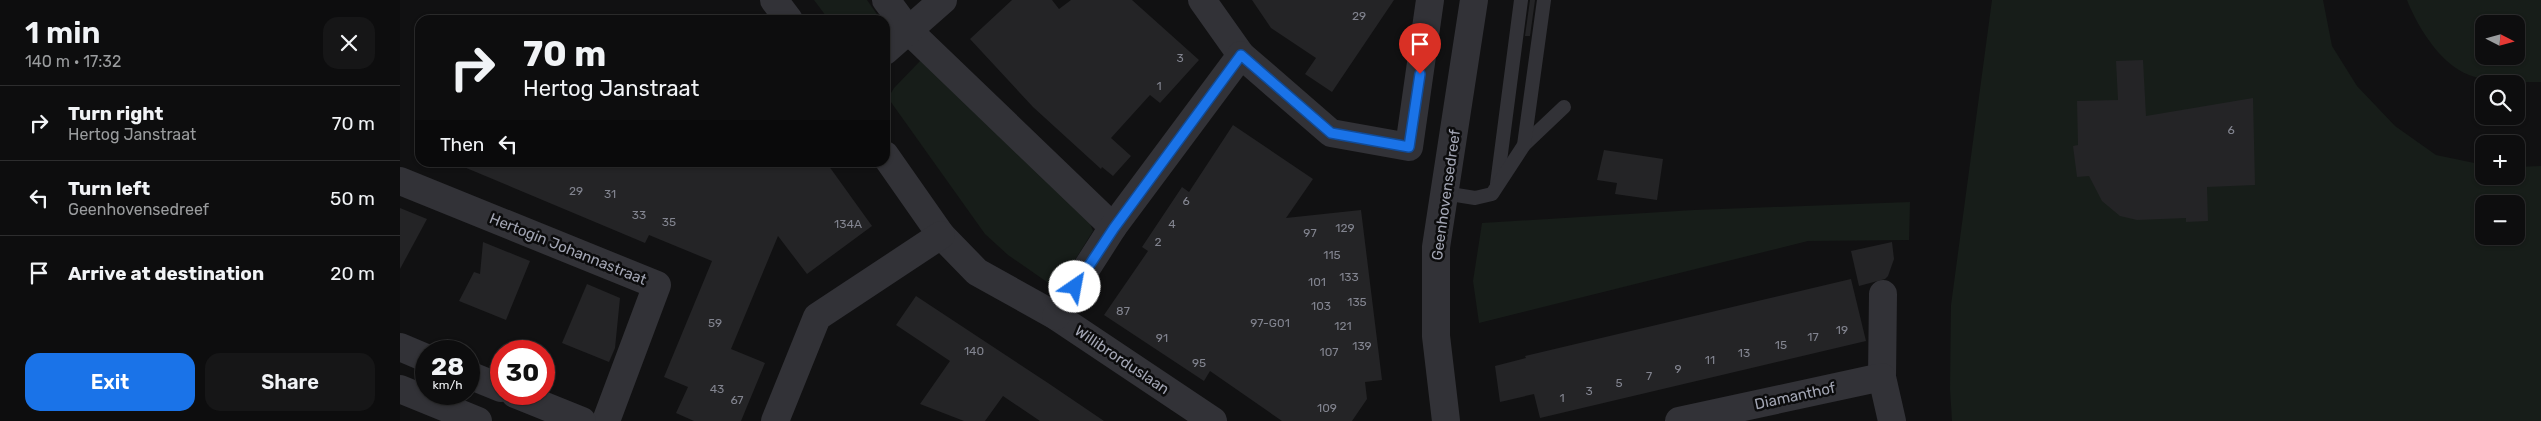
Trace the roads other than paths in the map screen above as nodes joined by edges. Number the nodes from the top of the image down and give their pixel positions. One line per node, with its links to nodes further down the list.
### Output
1 (774, 0): 9 (street)
2 (886, 0): 10 (street)
3 (943, 0): 10 (street)
4 (1202, 0): 12 (street)
5 (1430, 0): 12 (street)
6 (1474, 0): 18 (street, Geenhovensedreef)
7 (1521, 0): 17 (lane)
8 (1544, 0): 14 (lane)
9 (785, 15)
10 (909, 31): 11 (street); 19 (street)
11 (890, 47)
12 (1241, 55): 19 (street)
13 (1564, 107): 14 (lane)
14 (1524, 145): 17 (lane)
15 (890, 161): 20 (street, Willibrorduslaan)
16 (400, 181): 30 (street, Hertogin Johannastraat)
17 (1497, 187): 18 (lane)
18 (1444, 193): 33 (street, Geenhovensedreef)
19 (1114, 228): 22 (street)
20 (941, 235): 22 (street, Willibrorduslaan); 31 (street)
21 (1883, 294): 25 (street)
22 (1056, 316): 32 (street, Willibrorduslaan)
23 (400, 348): 24 (street)
24 (415, 354)
25 (1882, 377): 34 (street, Diamanthof); 35 (street)
26 (400, 389): 28 (street)
27 (542, 405): 29 (street)
28 (478, 421)
29 (582, 421)
30 (606, 421)
31 (775, 421)
32 (1213, 421)
33 (1446, 421)
34 (1679, 421)
35 (1892, 421)

